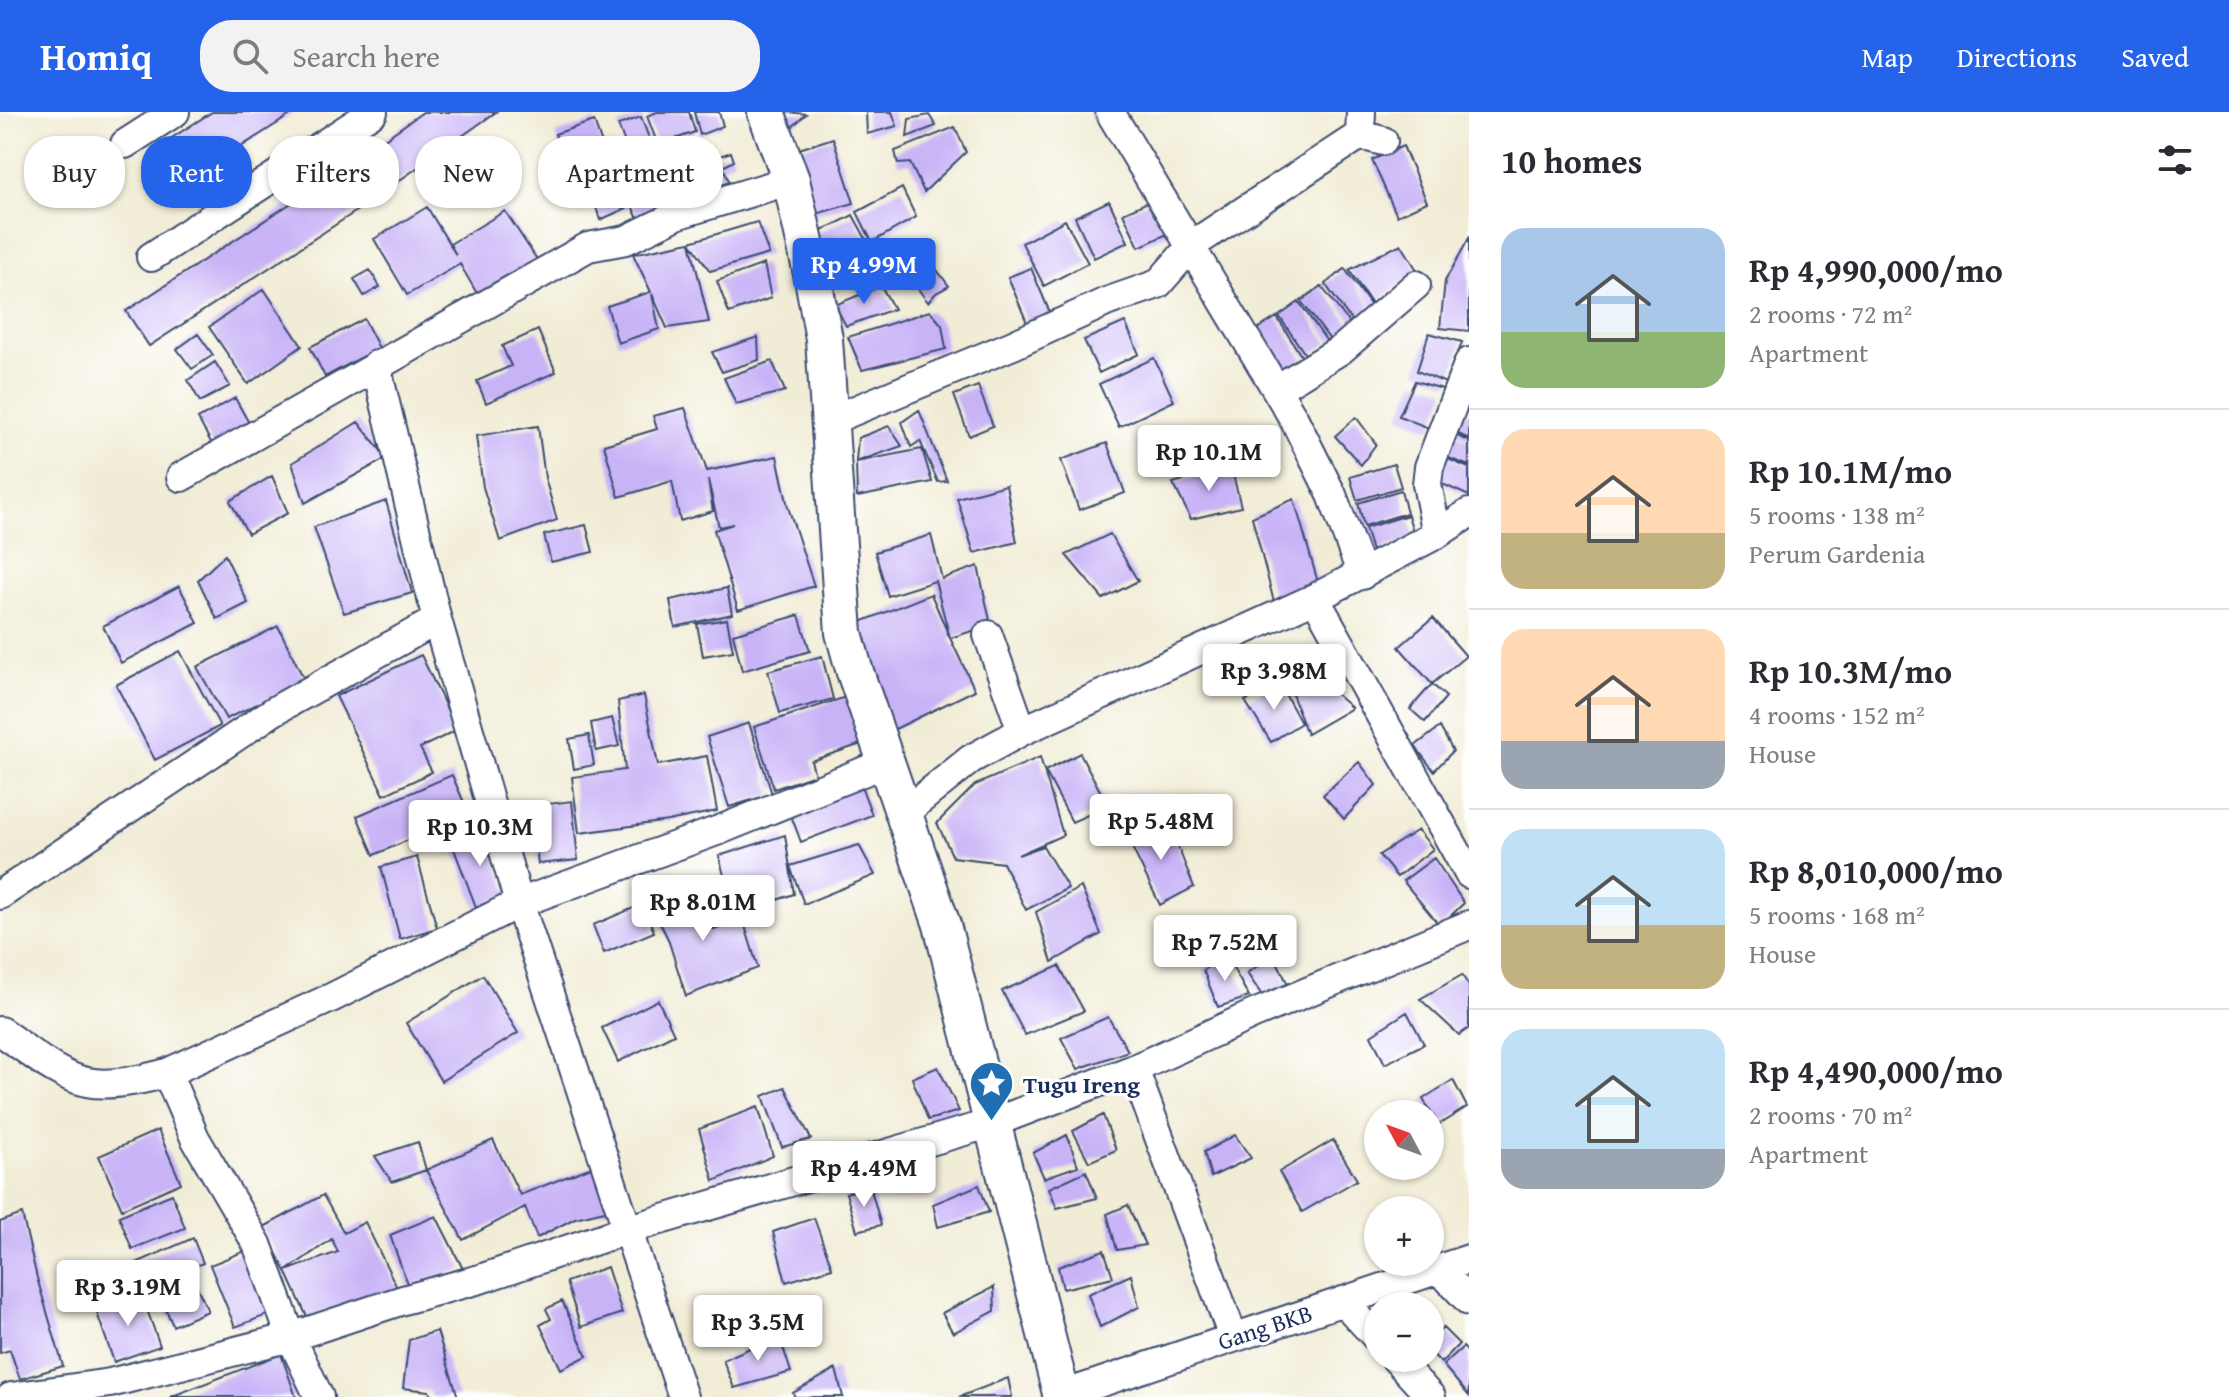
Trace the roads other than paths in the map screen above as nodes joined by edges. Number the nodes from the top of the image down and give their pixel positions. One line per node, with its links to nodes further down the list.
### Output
1 (175, 112): 6 (street)
2 (373, 112): 9 (street)
3 (766, 112): 7 (street)
4 (1110, 112): 8 (street)
5 (1368, 129): 8 (street)
6 (125, 144)
7 (791, 180): 12 (street); 14 (street)
8 (1192, 245): 13 (street); 14 (street)
9 (151, 257)
10 (1416, 285): 13 (street)
11 (1469, 362): 17 (street)
12 (376, 365): 15 (street); 20 (street)
13 (1277, 389): 18 (street)
14 (829, 421): 23 (street)
15 (181, 477)
16 (1469, 513): 17 (street)
17 (1437, 534): 18 (street)
18 (1362, 575): 19 (street)
19 (1315, 598): 22 (street); 25 (street)
20 (437, 620): 26 (street); 27 (street)
21 (988, 635): 22 (street)
22 (1022, 731): 24 (street)
23 (887, 762): 24 (street); 27 (street)
24 (905, 812): 32 (street)
25 (1469, 874)
26 (0, 895)
27 (519, 903): 31 (street); 33 (street)
28 (1469, 925): 30 (street)
29 (0, 1031): 31 (street)
30 (1134, 1069): 32 (street); 42 (street)
31 (167, 1073): 41 (street)
32 (992, 1123): 33 (street); 44 (street)
33 (626, 1230): 41 (street); 47 (street)
34 (1469, 1259): 35 (street, Gang BKB)
35 (1444, 1270)
36 (1444, 1274): 39 (street)
37 (1425, 1276): 38 (street, Gang BKB)
38 (1343, 1301): 40 (street); 42 (street, Gang BKB)
39 (1469, 1301)
40 (1364, 1324)
41 (291, 1337): 45 (street); 46 (street)
42 (1233, 1337): 44 (street, Gang BKB)
43 (1408, 1372): 48 (street)
44 (1060, 1396)
45 (11, 1397)
46 (319, 1397)
47 (683, 1397)
48 (1431, 1397)

